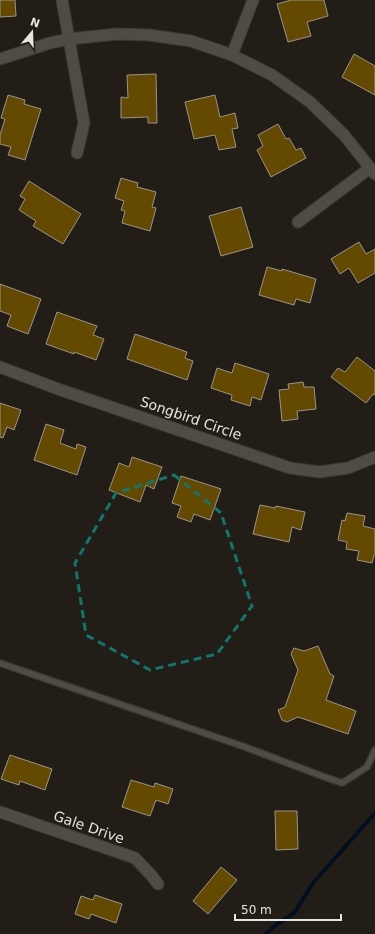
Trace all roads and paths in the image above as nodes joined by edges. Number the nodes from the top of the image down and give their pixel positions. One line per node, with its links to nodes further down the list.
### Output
1 (62, 0): 3 (street)
2 (253, 0): 4 (street)
3 (69, 39): 4 (street); 5 (street); 6 (street)
4 (232, 55): 7 (street)
5 (0, 59)
6 (77, 153)
7 (373, 171): 8 (street)
8 (298, 222)
9 (0, 368): 10 (street, Songbird Circle)
10 (375, 456)
11 (0, 664): 12 (lane)
12 (375, 750)
13 (0, 812): 14 (street, Gale Drive)
14 (158, 884)

